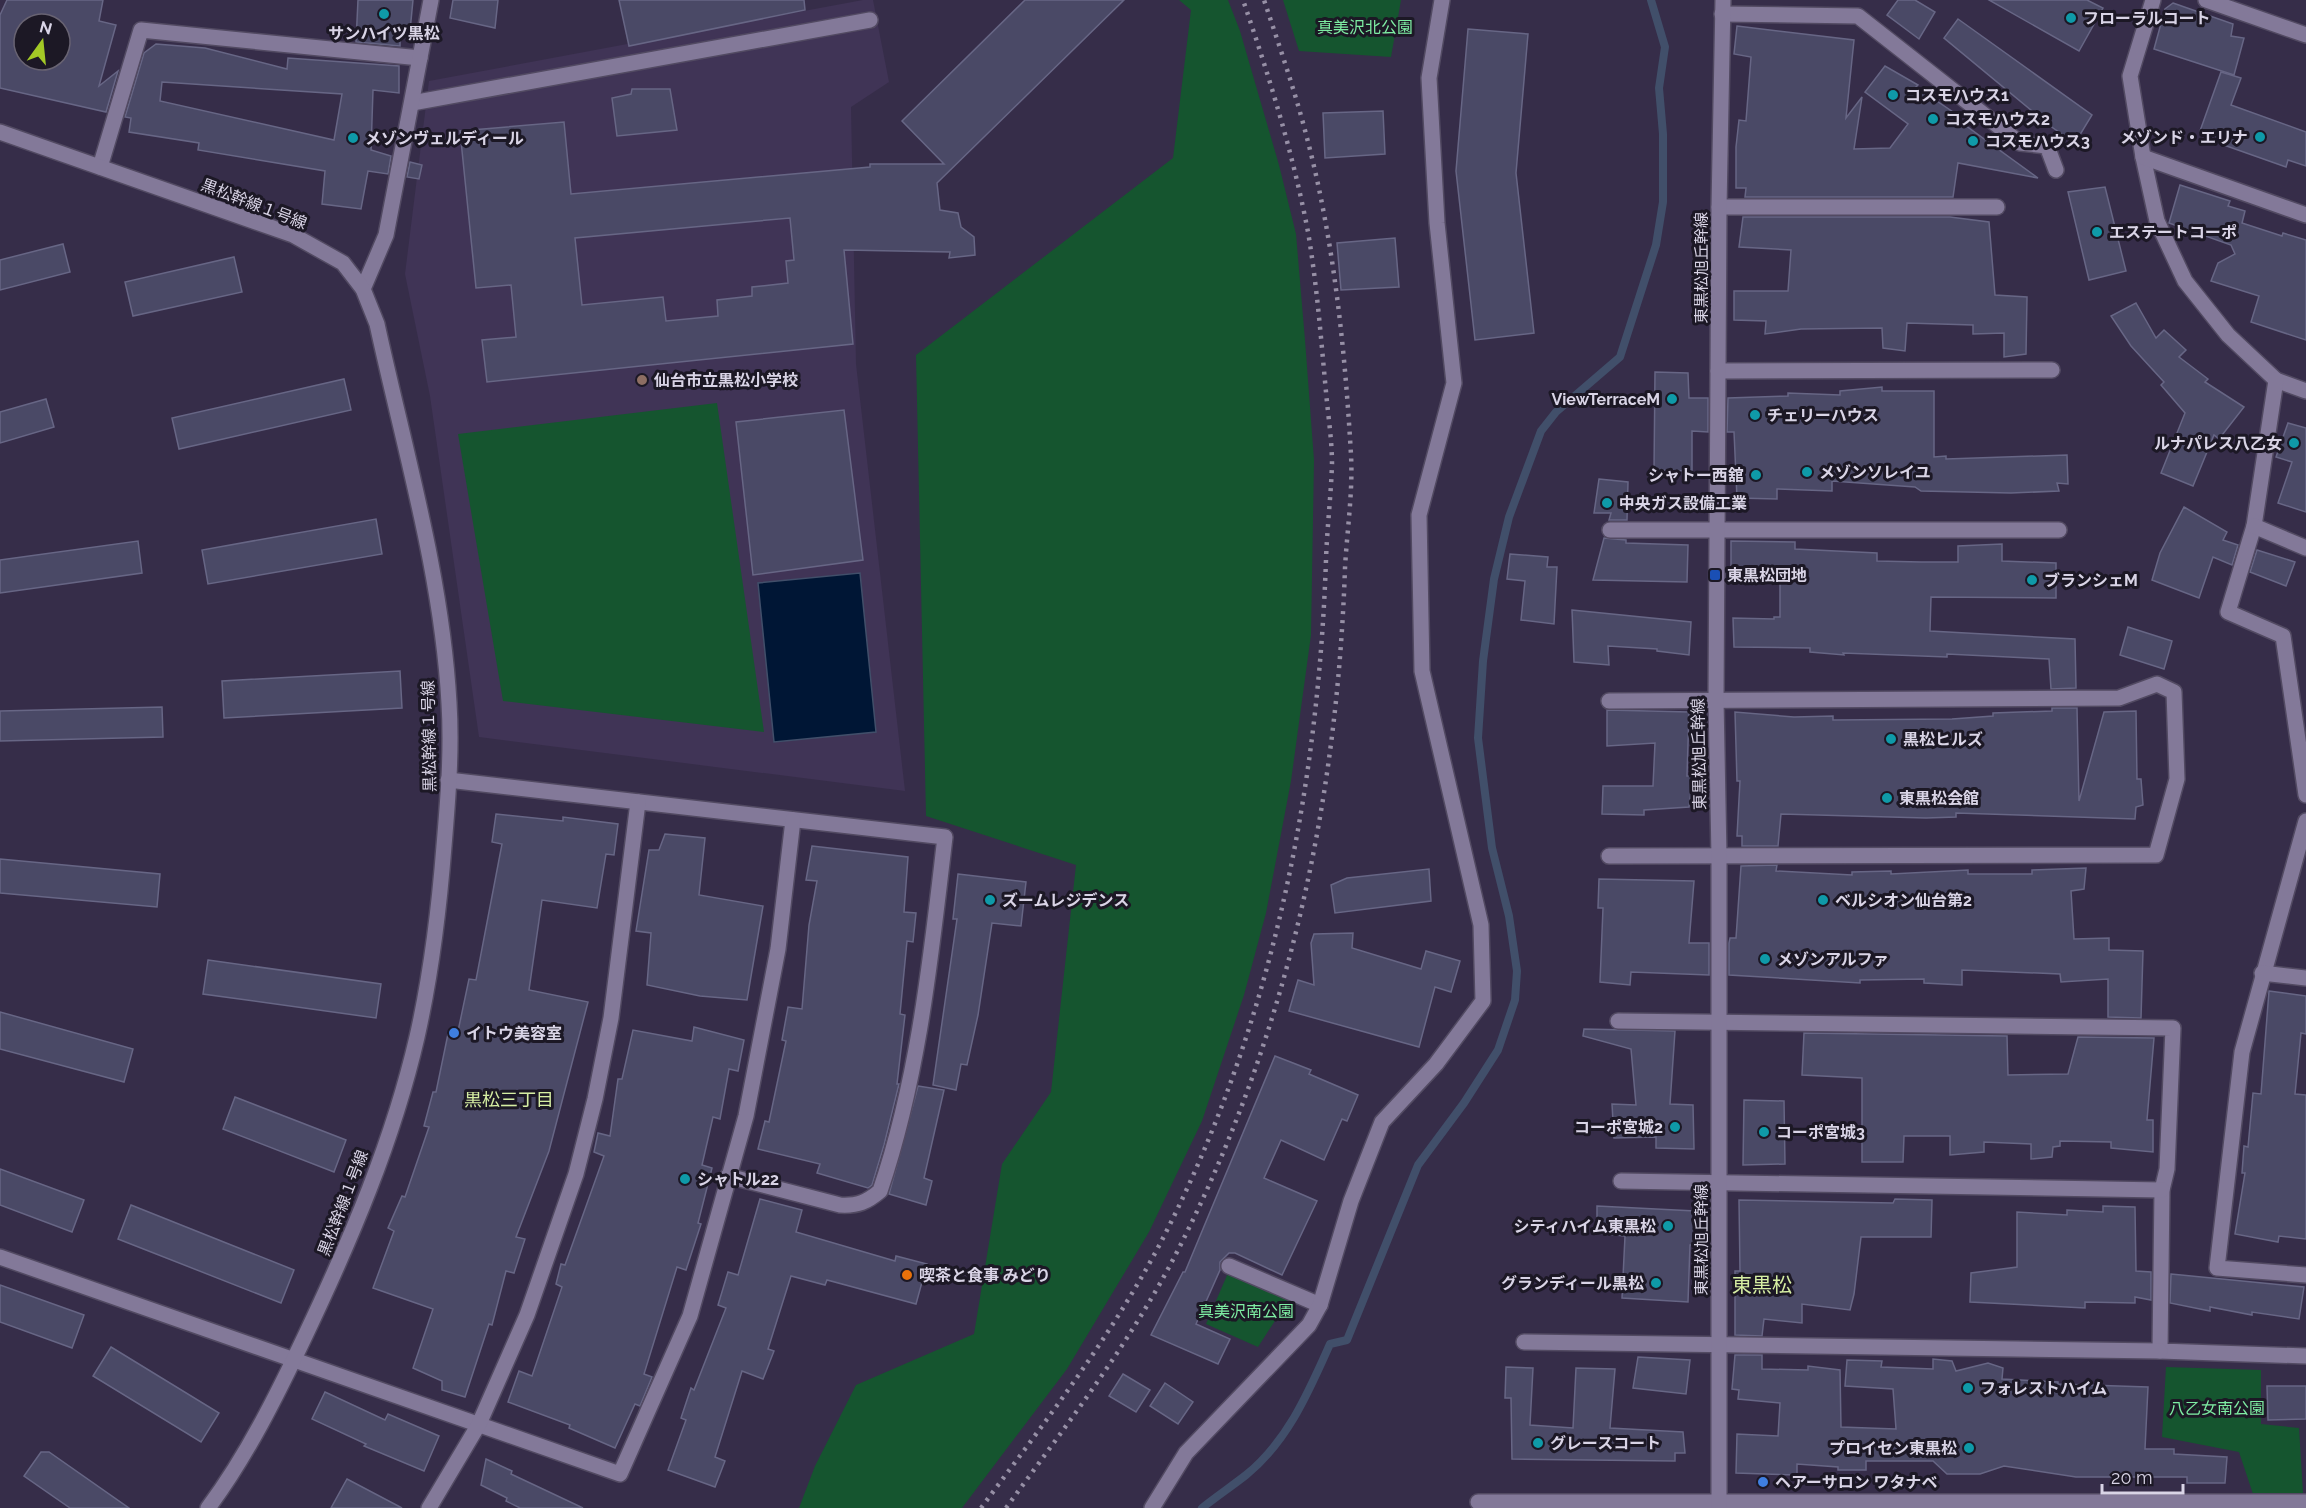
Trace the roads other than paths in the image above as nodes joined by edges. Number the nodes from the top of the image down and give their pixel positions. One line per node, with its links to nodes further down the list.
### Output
1 (431, 0): 8 (street)
2 (1442, 0): 47 (street)
3 (2152, 0): 11 (street)
4 (2206, 0): 7 (street)
5 (1723, 7): 13 (street); 14 (street, 東黒松旭丘幹線)
6 (870, 20): 9 (street)
7 (2306, 35)
8 (420, 58): 9 (street); 12 (street)
9 (412, 103): 17 (street)
10 (0, 132): 12 (street, 黒松幹線１号線)
11 (2143, 157): 16 (street); 20 (street)
12 (100, 167): 17 (street, 黒松幹線１号線)
13 (2056, 170)
14 (1719, 207): 15 (street); 19 (street, 東黒松旭丘幹線)
15 (1997, 207)
16 (2306, 215)
17 (363, 289): 29 (street, 黒松幹線１号線)
18 (2052, 370): 19 (street)
19 (1718, 371): 25 (street, 東黒松旭丘幹線)
20 (2276, 380): 21 (street); 22 (street)
21 (2306, 391)
22 (2254, 526): 26 (street); 30 (street)
23 (1610, 530): 25 (street)
24 (2059, 530): 25 (street)
25 (1718, 531): 28 (street, 東黒松旭丘幹線)
26 (2306, 548)
27 (1609, 700): 28 (street)
28 (1716, 700): 35 (street, 東黒松旭丘幹線); 35 (street)
29 (448, 780): 31 (street); 52 (street, 黒松幹線１号線)
30 (2306, 795)
31 (638, 802): 32 (street); 53 (street)
32 (793, 820): 40 (street); 40 (street)
33 (2306, 821): 36 (street)
34 (1610, 856): 35 (street)
35 (1719, 856): 39 (street, 東黒松旭丘幹線)
36 (2262, 973): 37 (street); 46 (street)
37 (2306, 978)
38 (1618, 1021): 39 (street)
39 (1719, 1022): 42 (street, 東黒松旭丘幹線); 43 (street)
40 (728, 1176): 53 (street)
41 (1621, 1181): 42 (street)
42 (1719, 1183): 43 (street); 49 (street, 東黒松旭丘幹線)
43 (2162, 1190): 50 (street)
44 (0, 1257): 52 (street)
45 (1229, 1266): 47 (street)
46 (2306, 1275)
47 (1320, 1305): 60 (street)
48 (1524, 1342): 49 (street)
49 (1719, 1344): 50 (street); 56 (street, 東黒松旭丘幹線)
50 (2160, 1351): 51 (street)
51 (2306, 1356)
52 (294, 1359): 53 (street); 58 (street, 黒松幹線１号線)
53 (479, 1424): 59 (street)
54 (1478, 1502): 56 (street)
55 (2306, 1502): 57 (street)
56 (1719, 1505): 57 (street)
57 (2191, 1505)
58 (208, 1508)
59 (429, 1508)
60 (1152, 1508)

